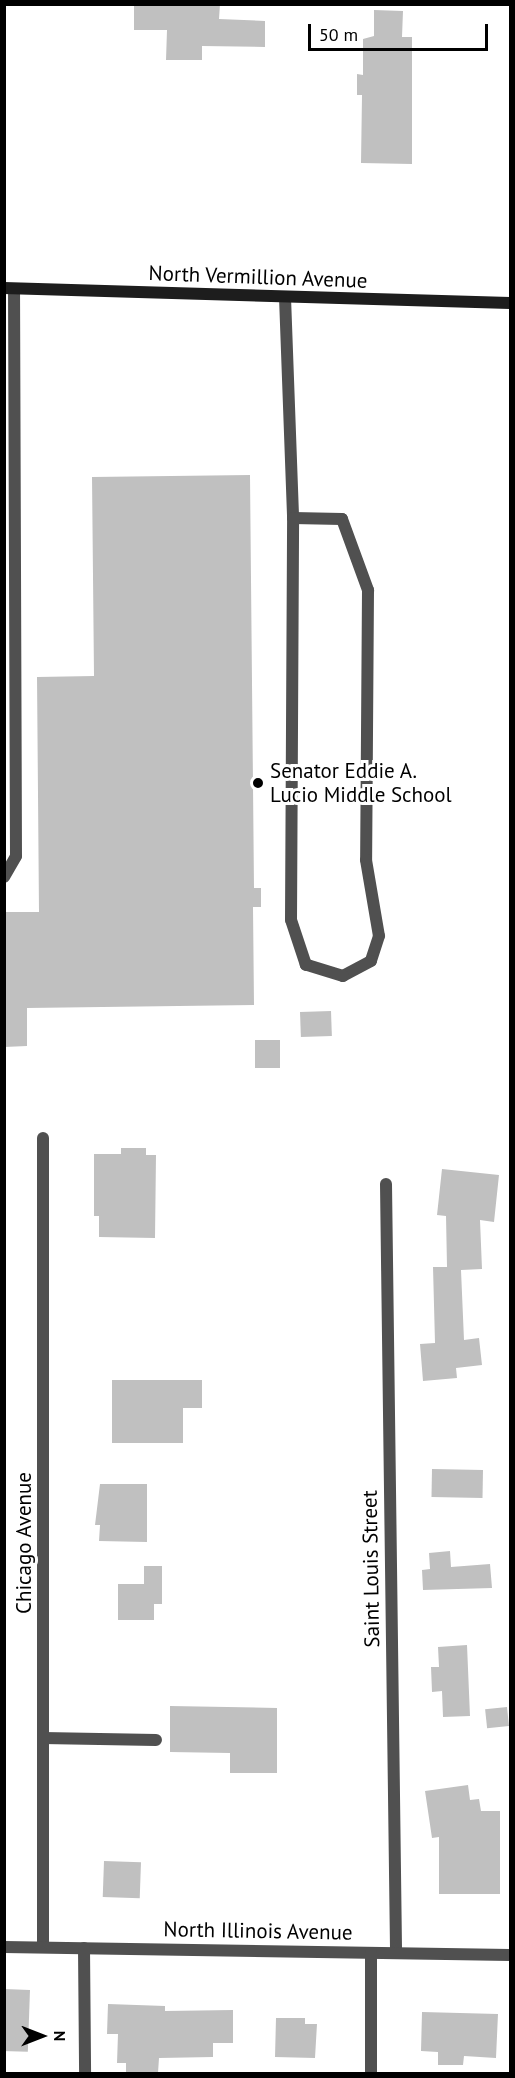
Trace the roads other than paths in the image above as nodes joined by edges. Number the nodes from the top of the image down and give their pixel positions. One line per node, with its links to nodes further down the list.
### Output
1 (9, 289): 2 (street, North Vermillion Avenue); 5 (street)
2 (285, 297): 3 (street, North Vermillion Avenue); 4 (street)
3 (510, 303)
4 (293, 518): 4 (street)
5 (15, 550): 6 (street); 7 (street)
6 (4, 558)
7 (4, 877)
8 (43, 1138): 10 (street, Chicago Avenue)
9 (386, 1184): 16 (street, Saint Louis Street)
10 (43, 1738): 11 (street); 13 (street, Chicago Avenue)
11 (156, 1740)
12 (4, 1947): 13 (street, North Illinois Avenue)
13 (43, 1947): 14 (street, North Illinois Avenue)
14 (84, 1948): 15 (street, North Illinois Avenue); 18 (street)
15 (370, 1953): 16 (street, North Illinois Avenue); 19 (street)
16 (396, 1953): 17 (street, North Illinois Avenue)
17 (510, 1955)
18 (85, 2073)
19 (371, 2073)

